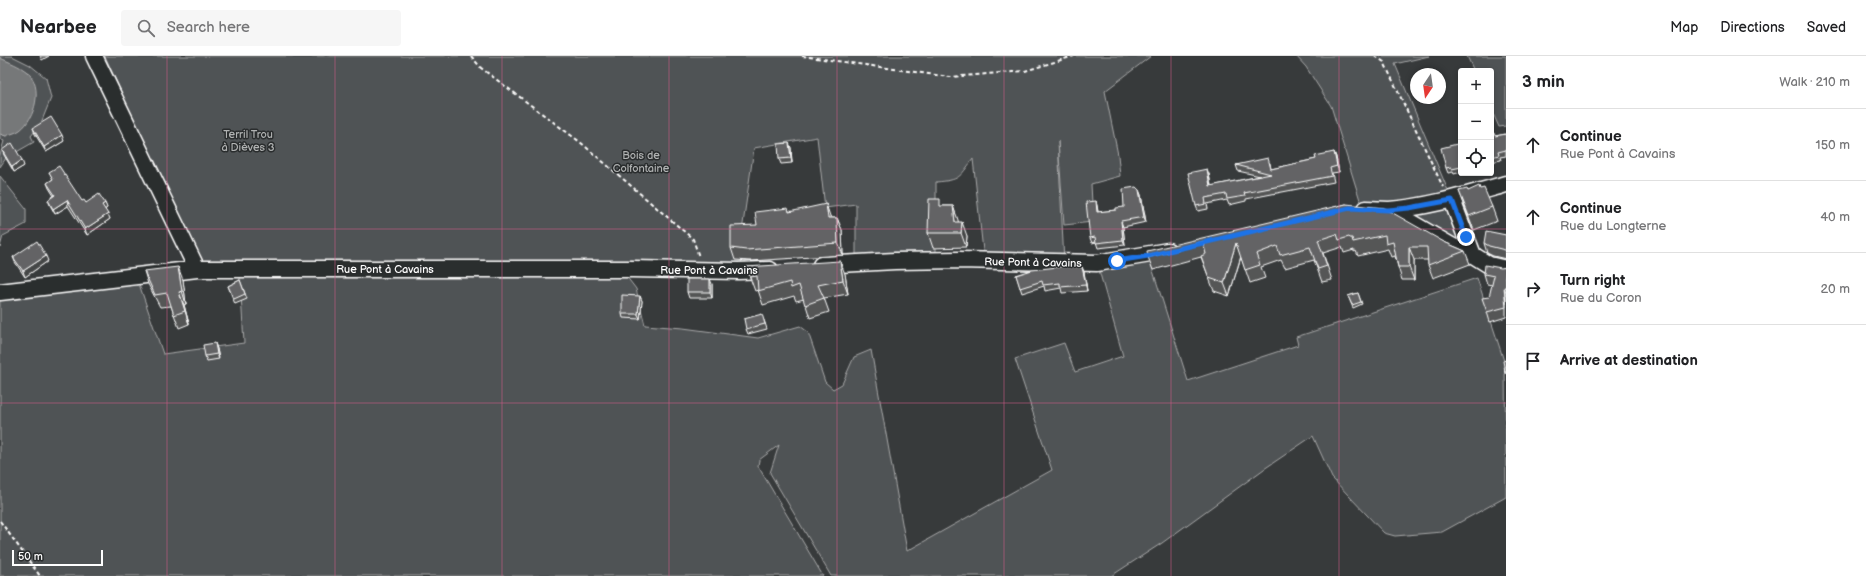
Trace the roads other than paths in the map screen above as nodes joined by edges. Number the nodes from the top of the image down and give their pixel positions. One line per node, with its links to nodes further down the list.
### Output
1 (94, 56): 8 (street)
2 (1506, 184): 3 (street)
3 (1451, 200): 5 (street); 7 (street)
4 (1350, 208): 5 (street)
5 (1388, 210): 7 (street)
6 (1179, 248): 8 (street, Rue Pont à Cavains)
7 (1473, 255): 9 (street)
8 (197, 269): 10 (street, Rue Pont à Cavains)
9 (1506, 269)
10 (0, 292)

